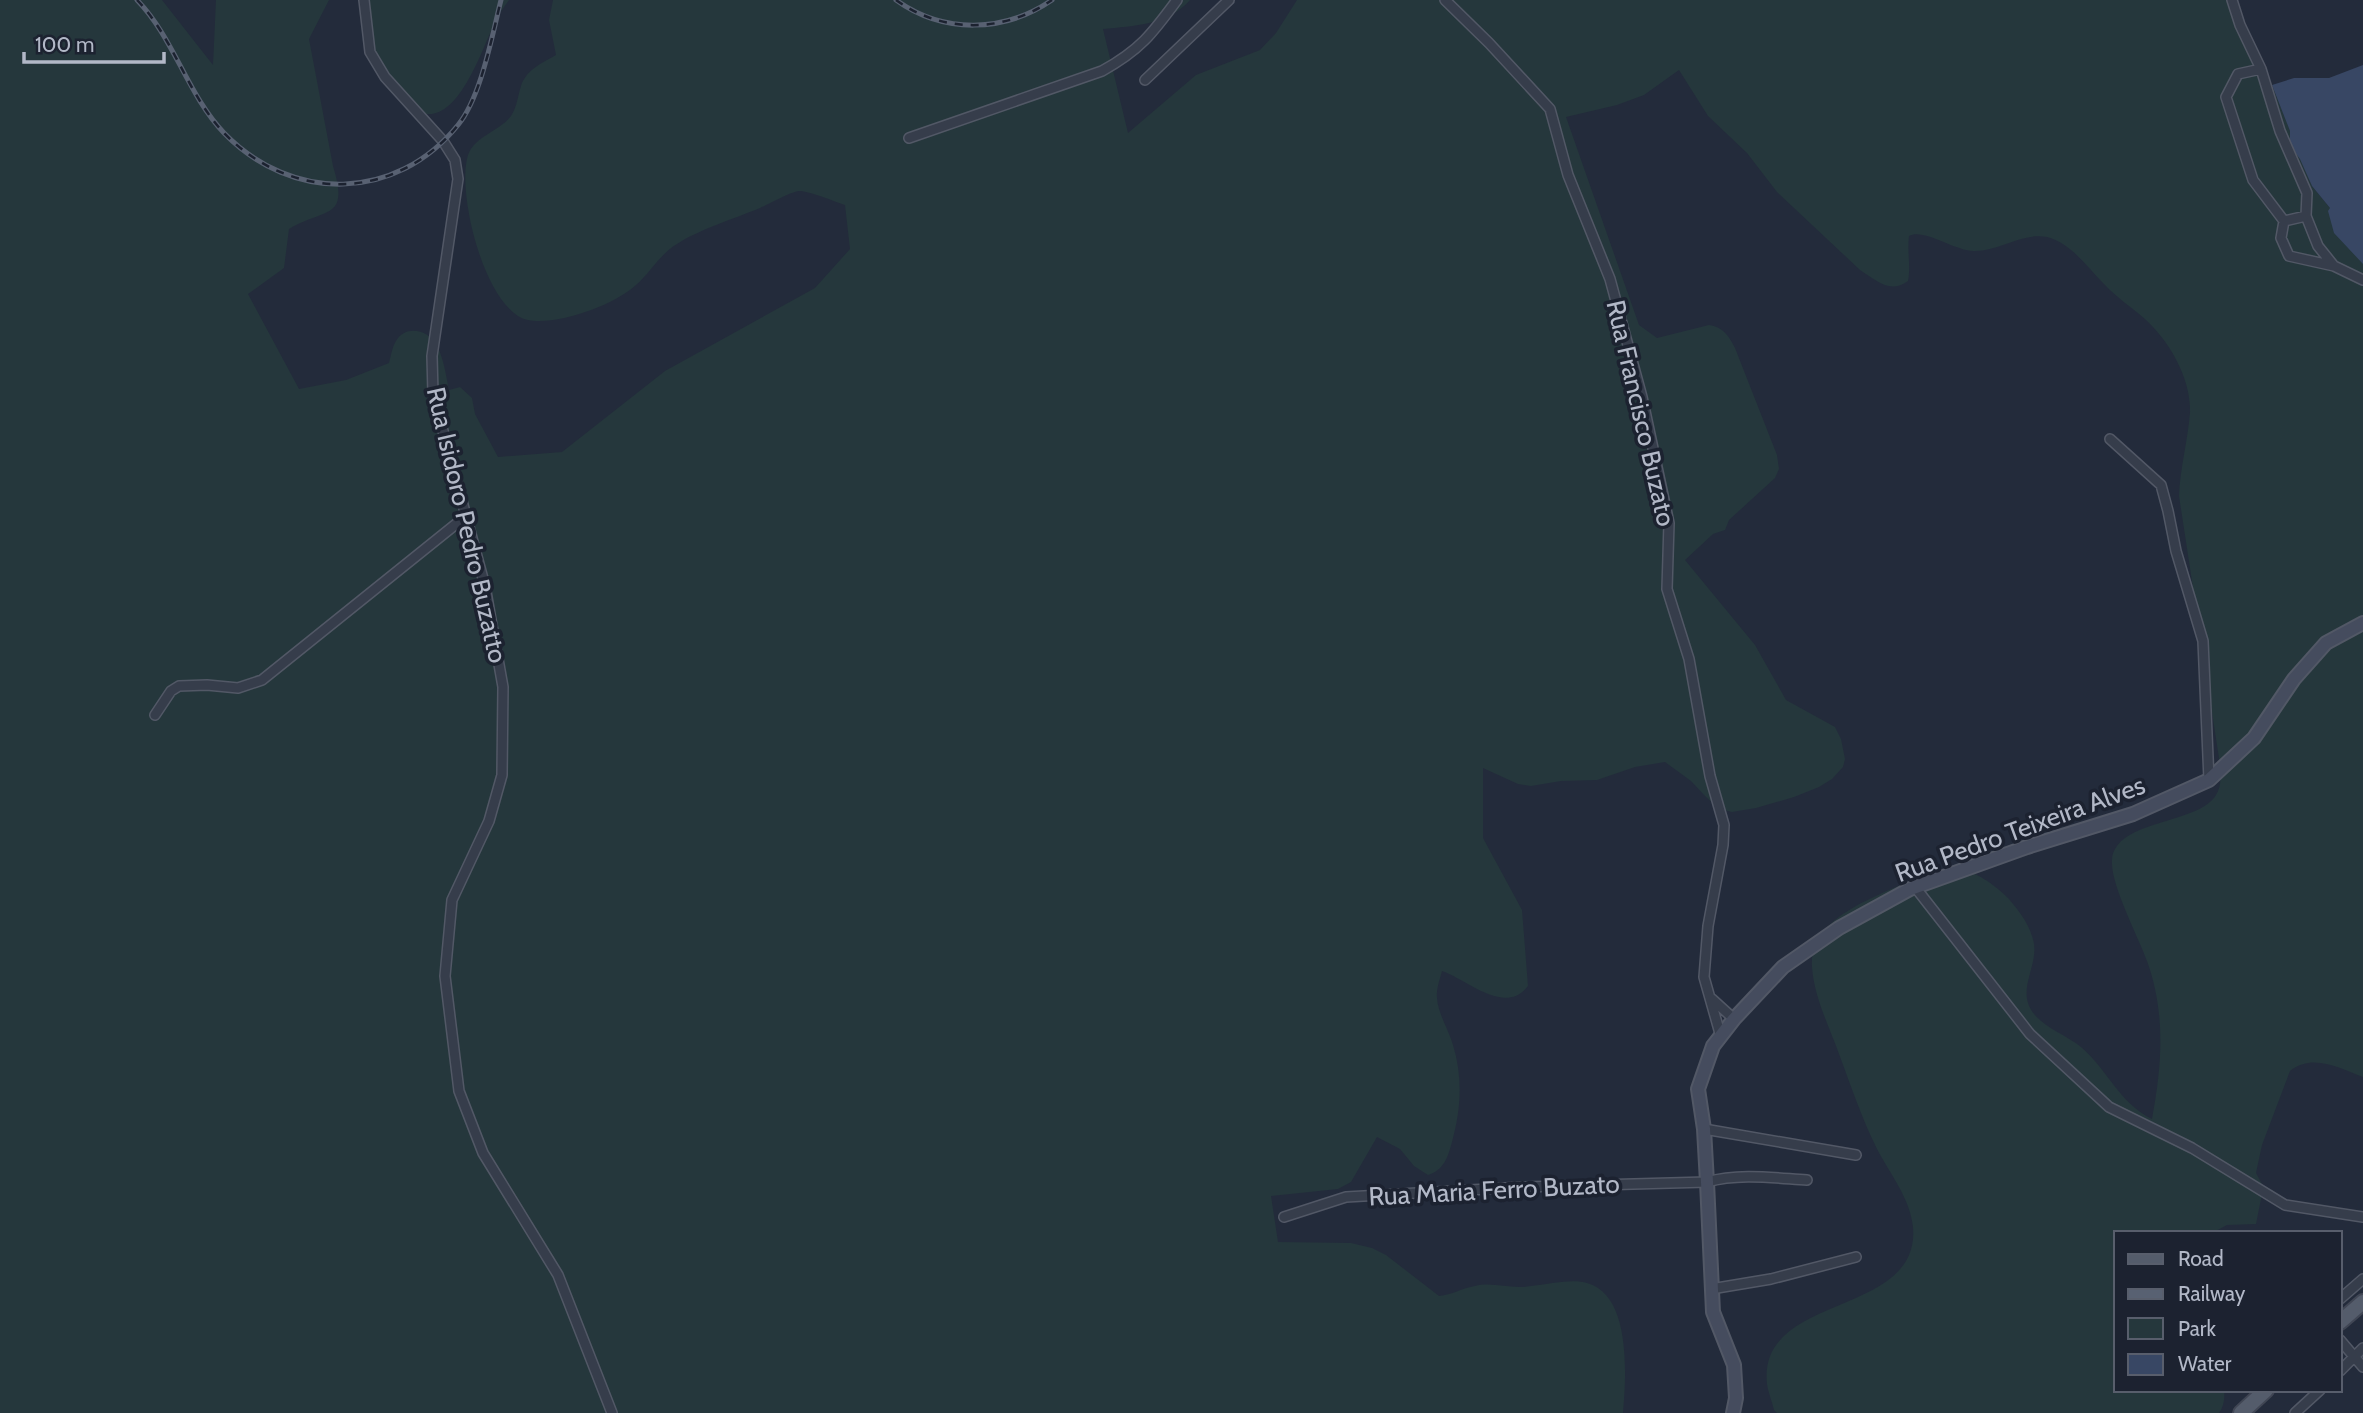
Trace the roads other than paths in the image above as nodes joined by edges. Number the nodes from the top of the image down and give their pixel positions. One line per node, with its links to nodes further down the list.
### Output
1 (364, 0): 14 (street, Rua Isidoro Pedro Buzatto)
2 (1177, 0): 8 (street)
3 (1229, 0): 7 (street)
4 (1445, 0): 19 (street, Rua Francisco Buzato)
5 (2232, 0): 6 (street)
6 (2261, 69): 9 (street); 10 (street)
7 (1145, 80)
8 (909, 138)
9 (2306, 216): 10 (street); 11 (street)
10 (2284, 221): 11 (street)
11 (2334, 266): 12 (street)
12 (2363, 280)
13 (2110, 439): 17 (street)
14 (466, 516): 16 (street); 41 (street, Rua Isidoro Pedro Buzatto)
15 (2363, 623): 17 (street, Rua Pedro Teixeira Alves)
16 (155, 715)
17 (2209, 780): 18 (street, Rua Pedro Teixeira Alves)
18 (1915, 887): 20 (street, Rua Pedro Teixeira Alves); 26 (street)
19 (1710, 998): 20 (street); 21 (street, Rua Francisco Buzato)
20 (1734, 1019): 21 (street, Rua Pedro Teixeira Alves)
21 (1721, 1037): 22 (street, Rua Pedro Teixeira Alves)
22 (1704, 1129): 23 (street); 25 (street, Rua Pedro Teixeira Alves)
23 (1856, 1155)
24 (1807, 1180): 25 (street, Rua Maria Ferro Buzato)
25 (1707, 1182): 27 (street, Rua Maria Ferro Buzato); 30 (street, Rua Pedro Teixeira Alves)
26 (2363, 1216)
27 (1284, 1217)
28 (1856, 1256): 30 (street)
29 (2363, 1279): 31 (street)
30 (1711, 1289): 42 (street, Rua Pedro Teixeira Alves)
31 (2342, 1297)
32 (2363, 1301): 33 (main road)
33 (2342, 1320)
34 (2342, 1342): 36 (street)
35 (2363, 1348): 36 (street)
36 (2355, 1358): 37 (street); 38 (street)
37 (2363, 1367)
38 (2342, 1369)
39 (2264, 1392): 43 (main road)
40 (2318, 1392): 44 (street)
41 (612, 1413)
42 (1732, 1413)
43 (2241, 1413)
44 (2295, 1413)

